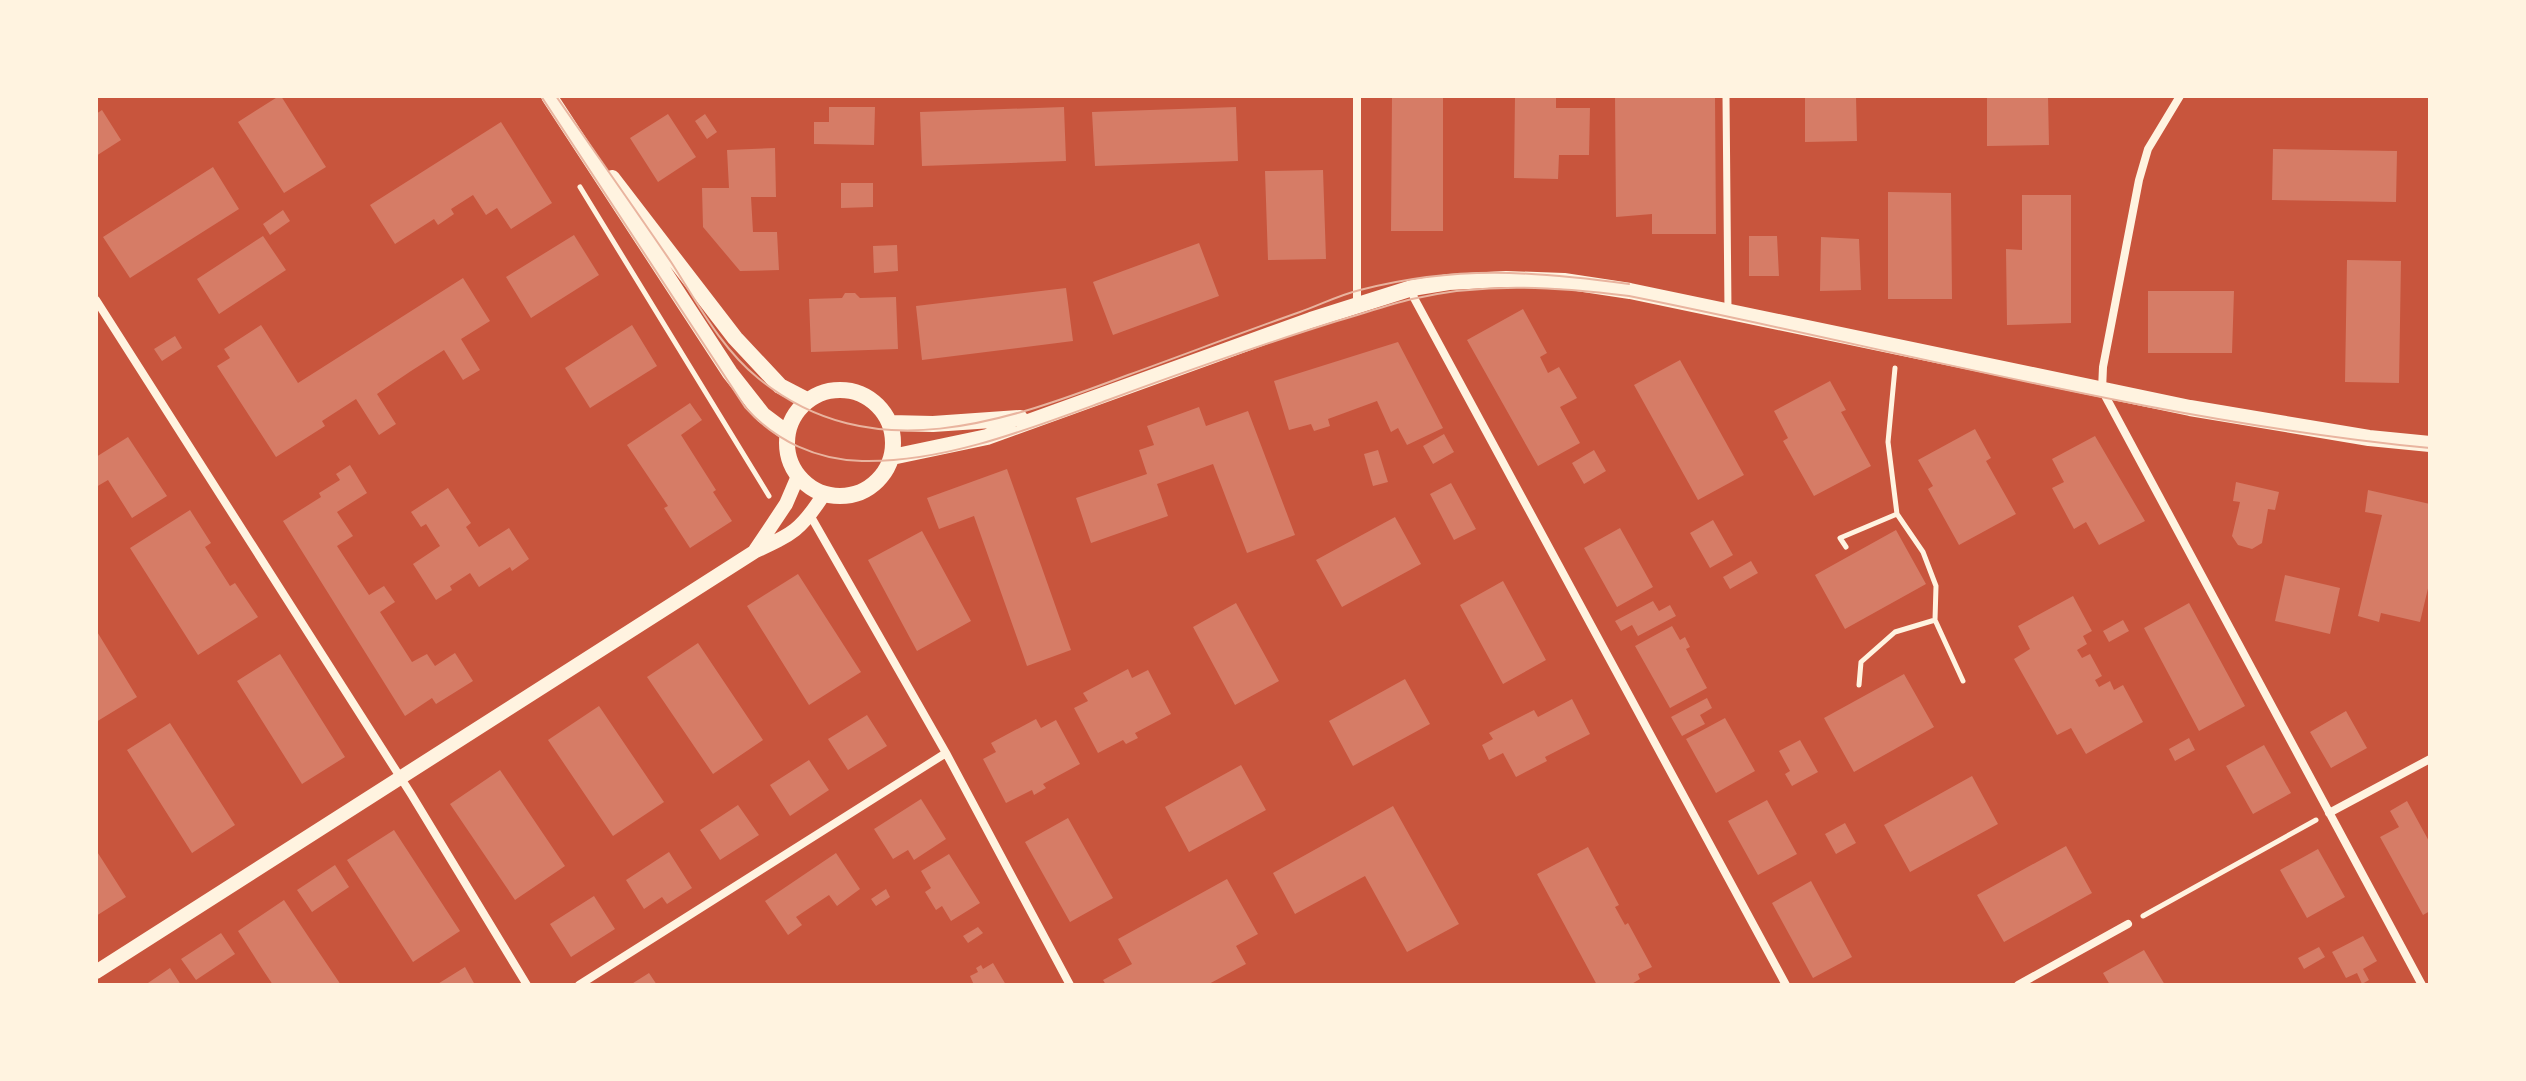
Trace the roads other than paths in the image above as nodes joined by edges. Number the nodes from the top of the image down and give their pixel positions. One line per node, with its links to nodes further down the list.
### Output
1 (549, 96): 6 (main road)
2 (556, 96): 6 (street)
3 (1357, 96): 9 (street)
4 (1726, 96): 10 (street)
5 (2180, 96): 11 (street)
6 (583, 146): 12 (main road); 15 (main road)
7 (1412, 288): 9 (main road); 10 (main road); 31 (street)
8 (96, 300): 24 (street)
9 (1357, 305): 13 (main road)
10 (1728, 311): 11 (main road)
11 (2102, 390): 16 (main road); 25 (street)
12 (807, 400): 14 (main road); 15 (main road)
13 (1046, 415): 14 (main road); 17 (main road)
14 (890, 423): 17 (main road)
15 (787, 433): 18 (main road)
16 (2430, 444)
17 (892, 457): 19 (main road)
18 (798, 476): 19 (main road); 21 (street)
19 (824, 494): 20 (street)
20 (810, 515): 21 (street); 22 (street)
21 (754, 552): 24 (street)
22 (946, 753): 29 (street); 30 (street)
23 (2430, 759): 25 (street)
24 (402, 778): 27 (street); 28 (street)
25 (2329, 813): 33 (street)
26 (2128, 924): 32 (street)
27 (96, 972)
28 (527, 985)
29 (579, 985)
30 (1070, 985)
31 (1786, 985)
32 (2018, 985)
33 (2422, 985)

